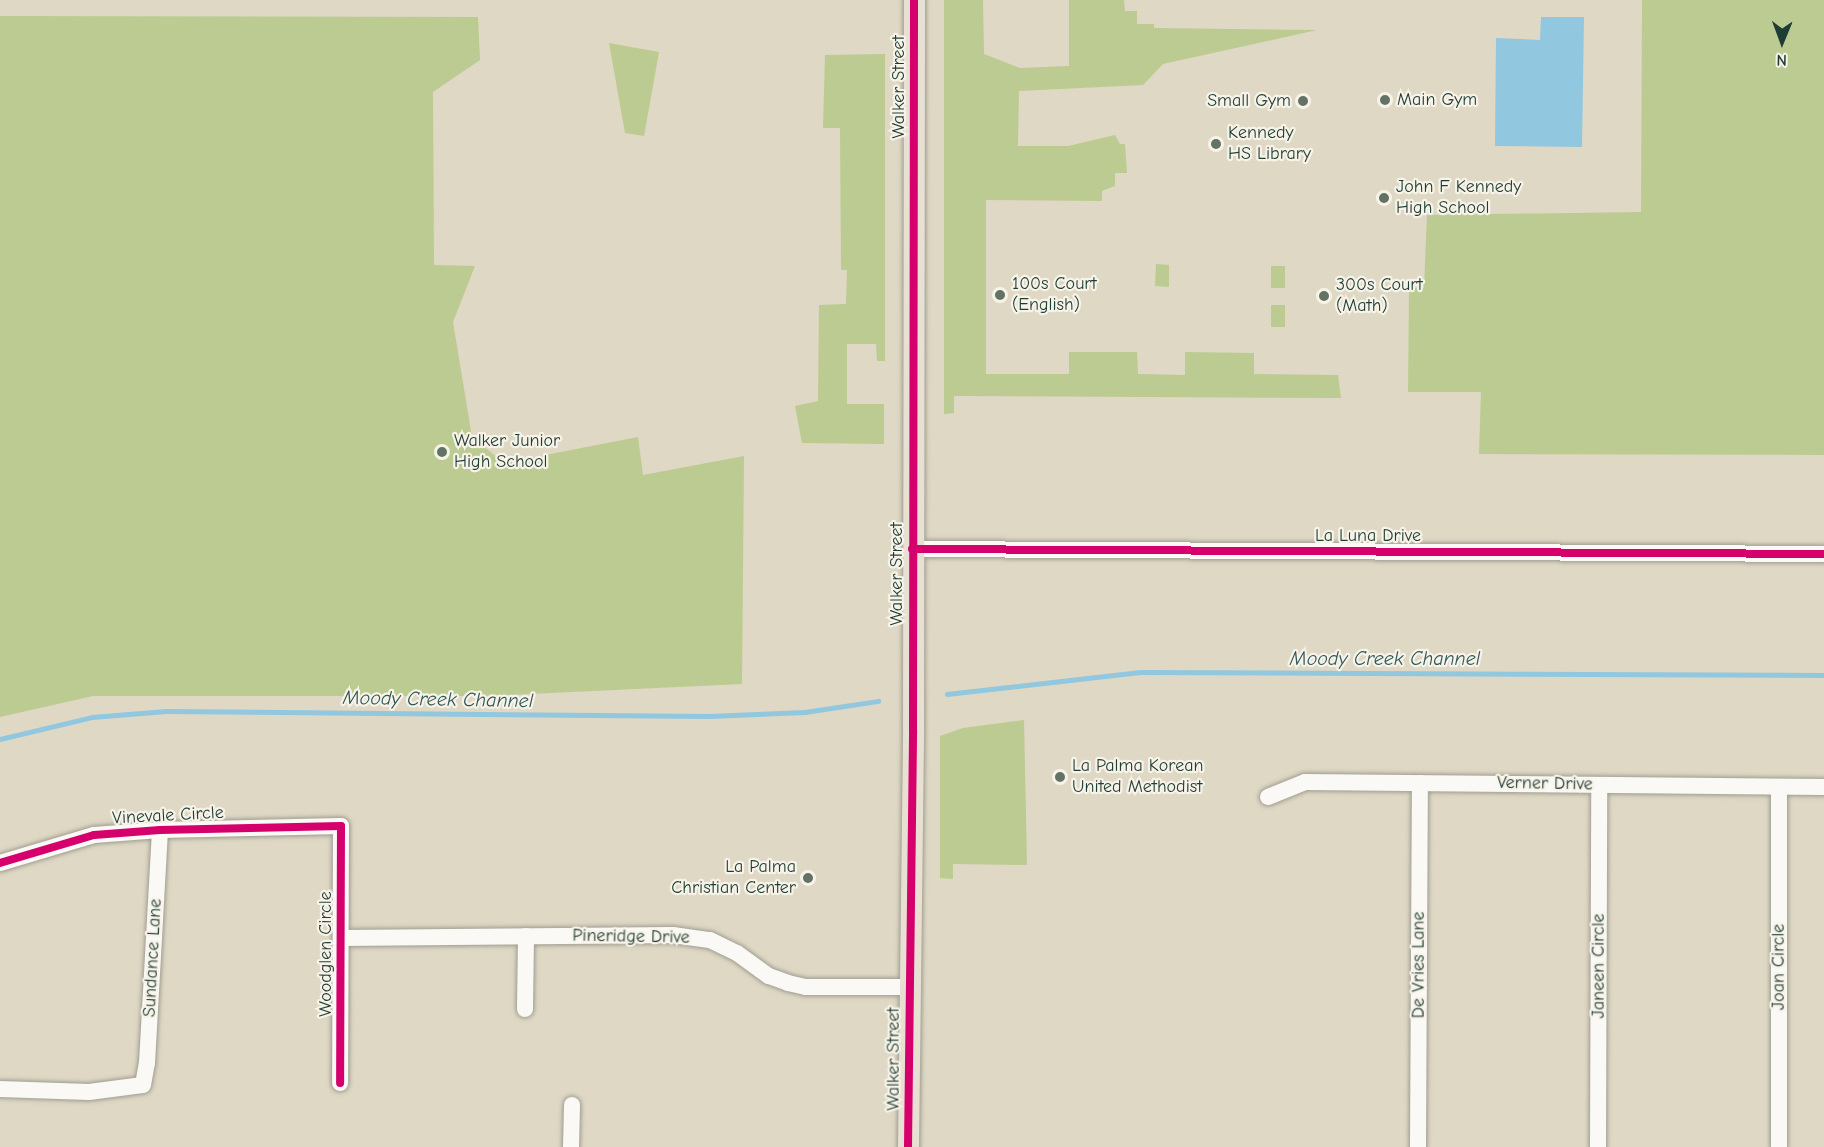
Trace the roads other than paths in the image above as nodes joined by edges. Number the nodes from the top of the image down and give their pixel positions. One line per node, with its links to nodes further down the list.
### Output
1 (914, 0): 2 (main road, Walker Street)
2 (912, 549): 3 (street, La Luna Drive); 14 (main road, Walker Street)
3 (1824, 554)
4 (1420, 783): 5 (street, Verner Drive); 8 (street, Verner Drive); 21 (street, De Vries Lane)
5 (1599, 785): 6 (street, Verner Drive); 22 (street, Janeen Circle)
6 (1779, 787): 7 (street, Verner Drive); 23 (street, Joan Circle)
7 (1824, 787)
8 (1268, 797)
9 (341, 826): 10 (street, Vinevale Circle); 13 (street, Woodglen Circle)
10 (160, 830): 11 (street, Vinevale Circle); 17 (street, Sundance Lane)
11 (0, 863)
12 (526, 936): 13 (street, Pineridge Drive); 14 (street, Pineridge Drive); 15 (street)
13 (341, 938): 16 (street, Woodglen Circle)
14 (909, 987): 20 (main road, Walker Street)
15 (525, 1009)
16 (340, 1083)
17 (0, 1089)
18 (572, 1105): 19 (street)
19 (571, 1147)
20 (908, 1147)
21 (1418, 1147)
22 (1598, 1147)
23 (1779, 1147)

